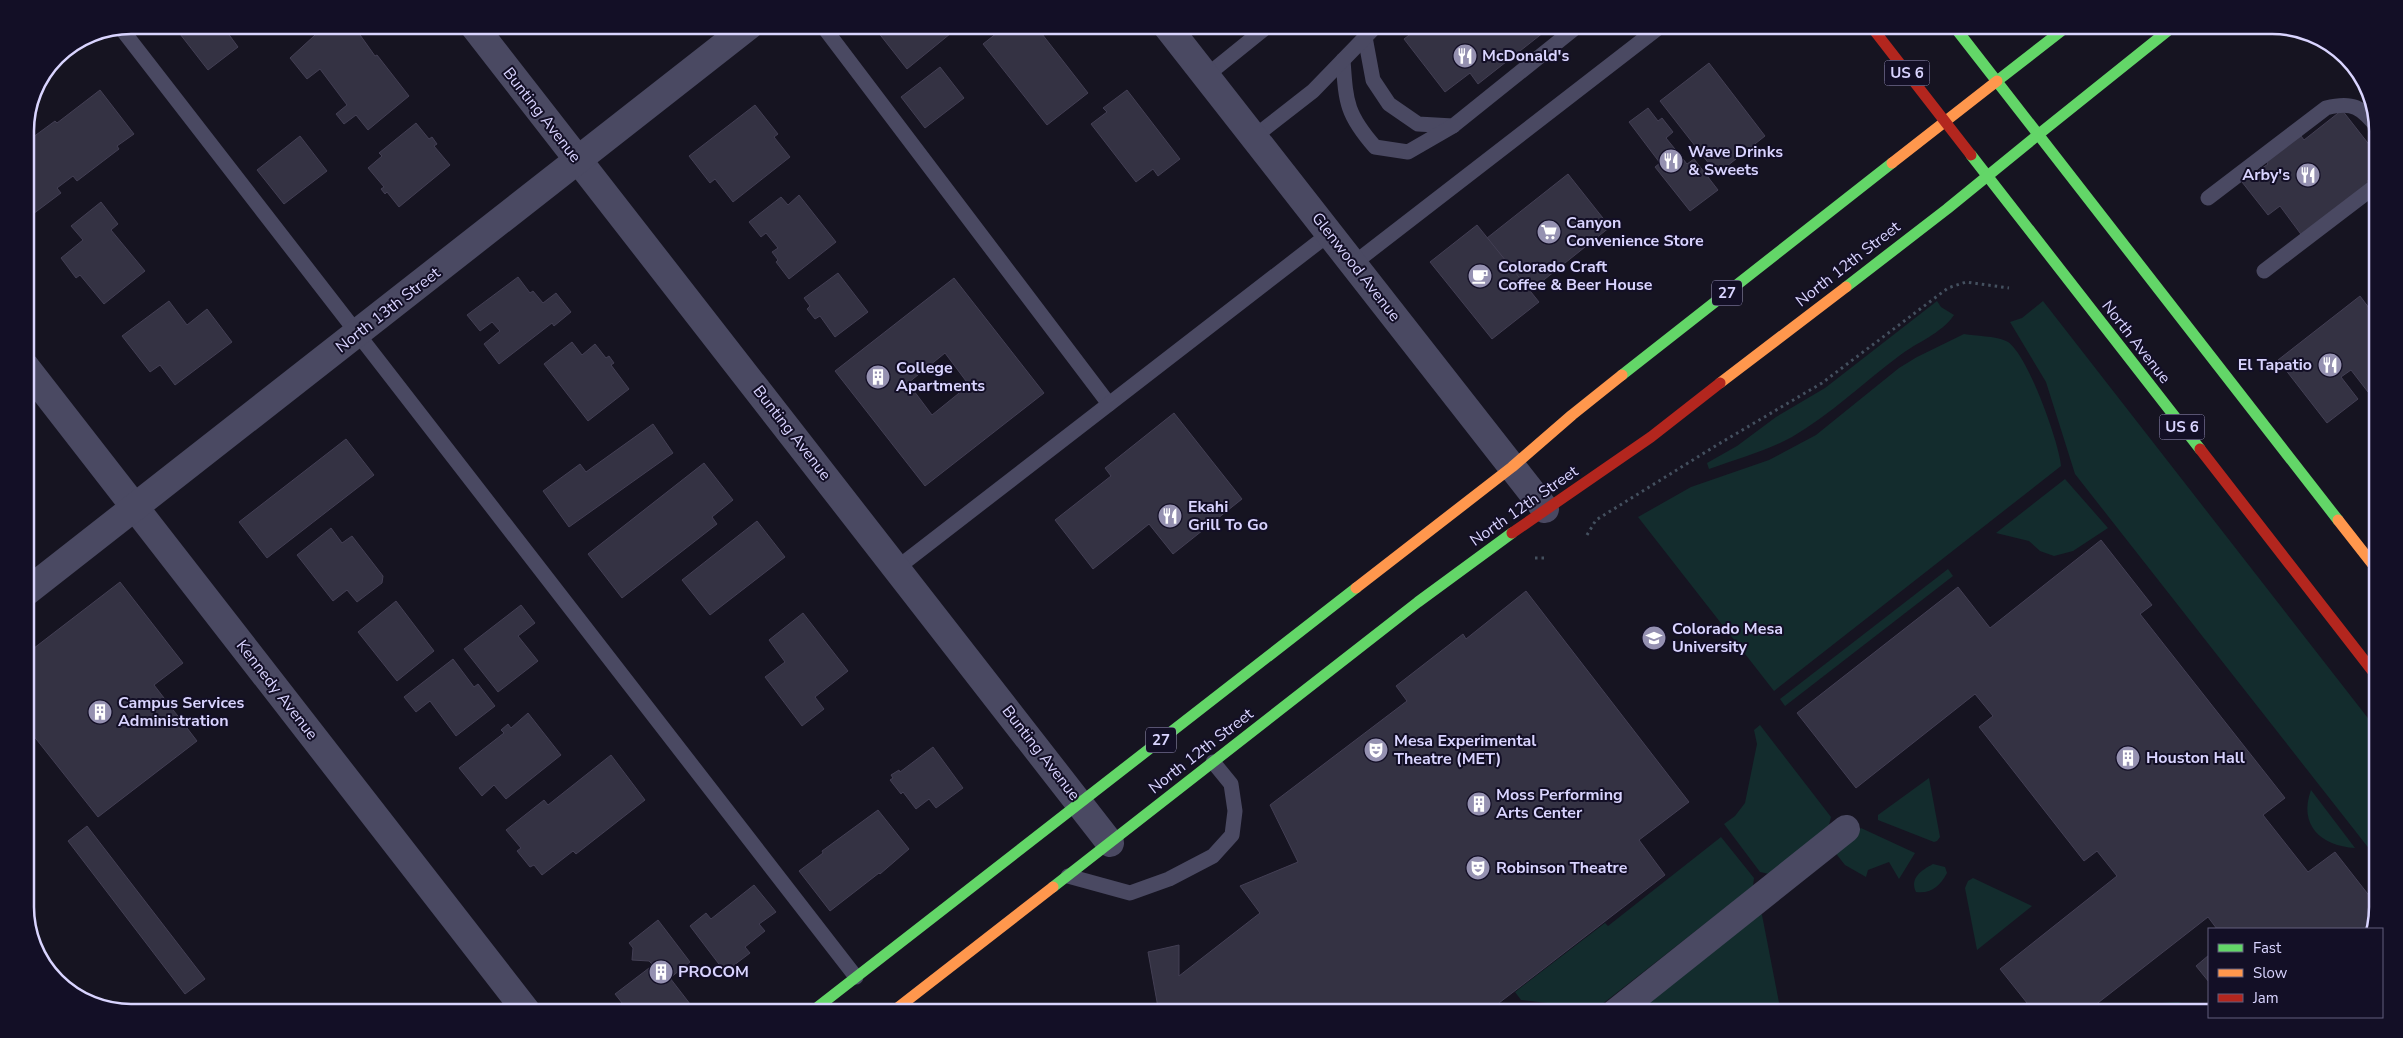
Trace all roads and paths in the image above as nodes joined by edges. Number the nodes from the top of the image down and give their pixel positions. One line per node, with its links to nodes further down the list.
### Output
1 (125, 34): 31 (lane)
2 (479, 34): 23 (street, Bunting Avenue)
3 (739, 34): 23 (street, North 13th Street)
4 (829, 34): 33 (lane)
5 (1173, 34): 16 (street, Glenwood Avenue)
6 (1259, 34): 16 (lane)
7 (1368, 34): 14 (lane)
8 (1568, 34): 20 (lane)
9 (1650, 34): 28 (lane)
10 (1877, 34): 19 (main road, North Avenue / US 6)
11 (1960, 34): 17 (main road)
12 (2057, 34): 17 (main road, North 12th Street / 27)
13 (2164, 34): 21 (main road, North 12th Street)
14 (1365, 37): 15 (lane); 20 (lane)
15 (1343, 60): 20 (lane); 22 (lane)
16 (1206, 76): 22 (street, Glenwood Avenue)
17 (1997, 81): 19 (main road, North 12th Street / 27); 21 (main road)
18 (2368, 116): 26 (lane)
19 (1944, 121): 24 (main road, North Avenue / US 6); 34 (main road, North 12th Street / 27)
20 (1453, 126)
21 (2038, 134): 24 (main road, North 12th Street); 38 (main road)
22 (1254, 137): 27 (street, Glenwood Avenue)
23 (578, 160): 31 (street, North 13th Street); 39 (street, Bunting Avenue)
24 (1987, 175): 36 (main road, North 12th Street); 41 (main road, North Avenue / US 6)
25 (2369, 191): 29 (lane)
26 (2208, 198)
27 (1329, 234): 28 (street, Glenwood Avenue); 33 (lane)
28 (1353, 264): 34 (street, Glenwood Avenue)
29 (2264, 271)
30 (2009, 288): 37 (path)
31 (357, 334): 35 (street, North 13th Street); 47 (lane)
32 (34, 378): 35 (street, Kennedy Avenue)
33 (1109, 404): 39 (lane)
34 (1512, 467): 36 (street, Glenwood Avenue); 43 (main road, North 12th Street / 27)
35 (135, 508): 40 (street, North 13th Street); 48 (street, Kennedy Avenue)
36 (1545, 509): 42 (main road, North 12th Street)
37 (1587, 535)
38 (2369, 560)
39 (897, 568): 43 (street, Bunting Avenue)
40 (34, 586)
41 (2369, 667)
42 (1213, 762): 45 (main road, North 12th Street); 46 (lane)
43 (1080, 803): 45 (street, Bunting Avenue); 47 (main road, North 12th Street / 27)
44 (1846, 829): 51 (street)
45 (1110, 843): 46 (main road, North 12th Street)
46 (1068, 876): 50 (main road, North 12th Street)
47 (856, 977): 49 (main road, North 12th Street / 27)
48 (521, 1004)
49 (822, 1004)
50 (903, 1004)
51 (1625, 1004)

